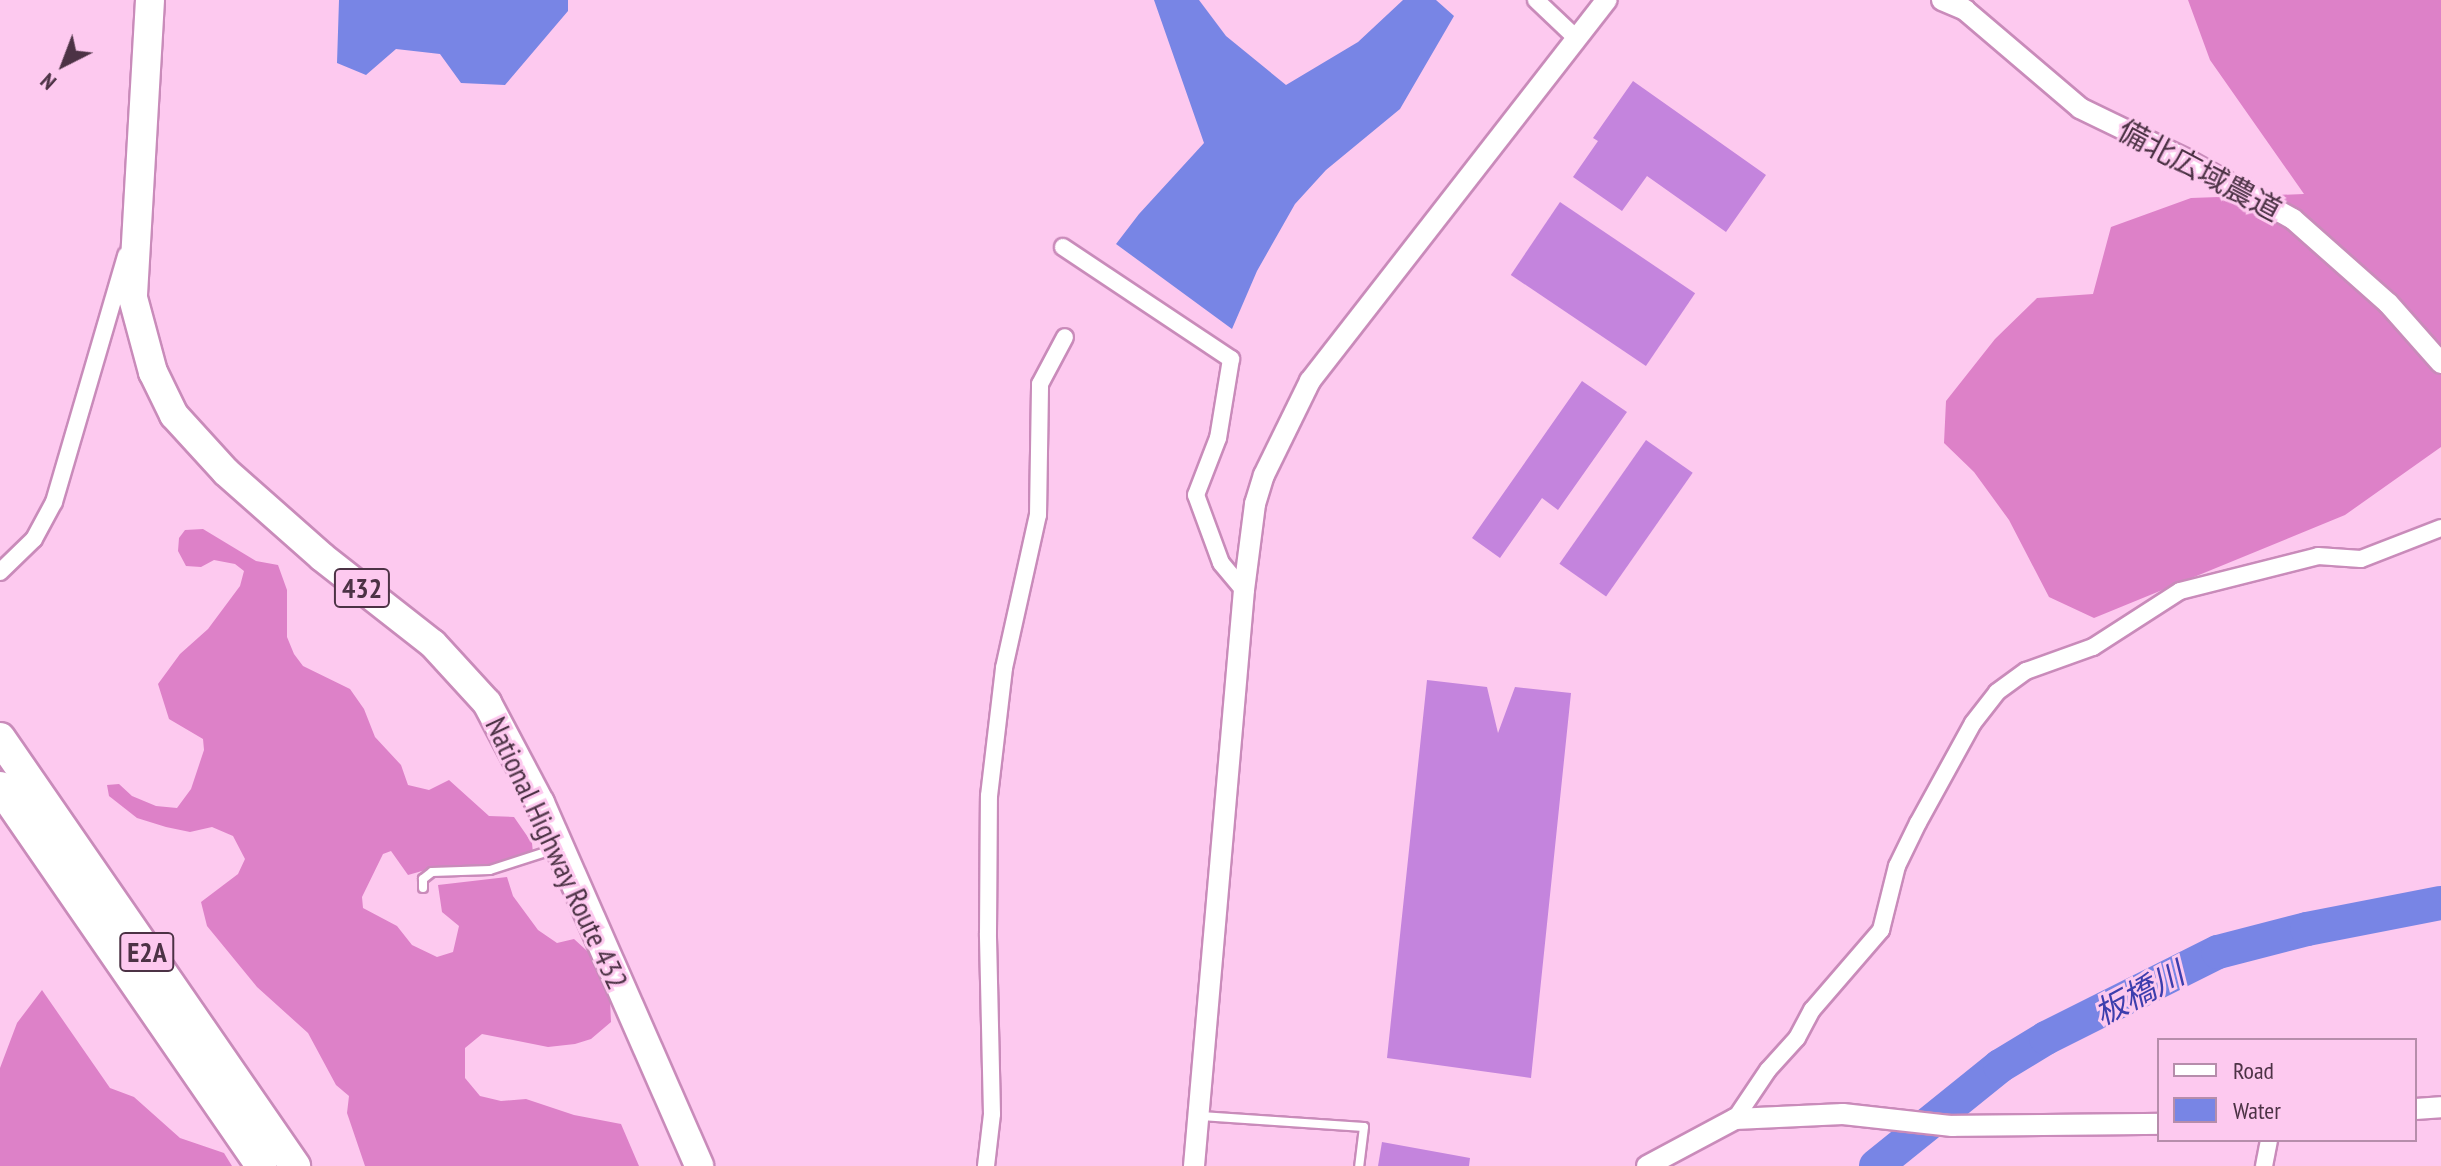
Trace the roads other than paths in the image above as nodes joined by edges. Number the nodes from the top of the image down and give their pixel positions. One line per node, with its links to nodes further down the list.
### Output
1 (150, 0): 6 (highway, National Highway Route 432 / 432)
2 (1536, 0): 5 (street)
3 (1607, 0): 5 (street)
4 (1942, 0): 9 (street, 備北広域農道)
5 (1575, 37): 12 (street)
6 (134, 226): 11 (street); 15 (highway, National Highway Route 432 / 432)
7 (1063, 247): 12 (street)
8 (1065, 337): 26 (street)
9 (2441, 363)
10 (2441, 528): 20 (street)
11 (0, 572)
12 (1244, 590): 19 (street)
13 (0, 738): 24 (highway, E2A)
14 (0, 787): 23 (highway, E2A)
15 (560, 848): 16 (lane); 25 (highway, National Highway Route 432 / 432)
16 (423, 888)
17 (2441, 1107): 18 (street)
18 (2417, 1109)
19 (1200, 1116): 27 (street); 28 (lane)
20 (1735, 1119): 21 (street); 29 (street)
21 (2157, 1124)
22 (2269, 1142): 30 (street)
23 (261, 1166)
24 (295, 1166)
25 (699, 1166)
26 (986, 1166)
27 (1194, 1166)
28 (1359, 1166)
29 (1647, 1166)
30 (2264, 1166)

